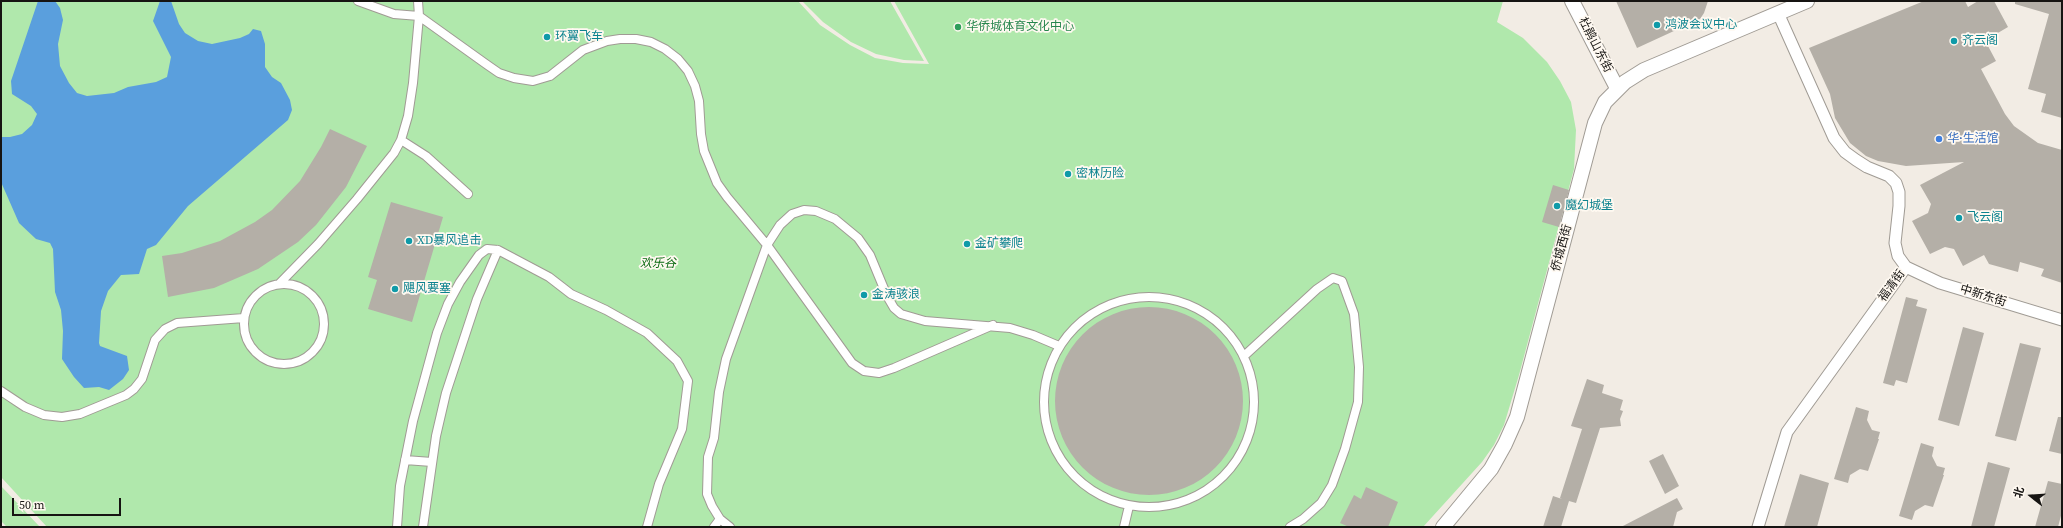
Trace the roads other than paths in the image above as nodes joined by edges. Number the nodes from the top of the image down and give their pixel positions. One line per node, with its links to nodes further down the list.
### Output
1 (358, 1): 6 (street)
2 (418, 1): 6 (street)
3 (1572, 1): 7 (street, 杜鹃山东街)
4 (1807, 1): 5 (street, 侨城西街)
5 (1778, 13): 7 (street, 侨城西街); 12 (street, 福清街)
6 (419, 16): 8 (street); 10 (street)
7 (1617, 88): 31 (street, 侨城西街)
8 (401, 140): 9 (street); 13 (street)
9 (468, 194)
10 (767, 245): 16 (street); 16 (street); 23 (street)
11 (498, 250): 20 (street); 21 (street); 26 (street)
12 (1906, 267): 15 (street, 中新东街); 32 (street, 福清街)
13 (279, 284): 14 (street); 14 (street)
14 (244, 318): 19 (street)
15 (2062, 320)
16 (993, 326): 17 (street)
17 (1059, 346): 18 (street); 22 (street)
18 (1244, 356): 22 (street); 30 (street)
19 (1, 391)
20 (405, 460): 21 (street); 24 (street)
21 (432, 462): 25 (street)
22 (1128, 506): 29 (street)
23 (720, 519): 27 (street); 28 (street)
24 (397, 527)
25 (423, 527)
26 (648, 527)
27 (714, 527)
28 (730, 527)
29 (1124, 527)
30 (1290, 527)
31 (1443, 527)
32 (1758, 527)

